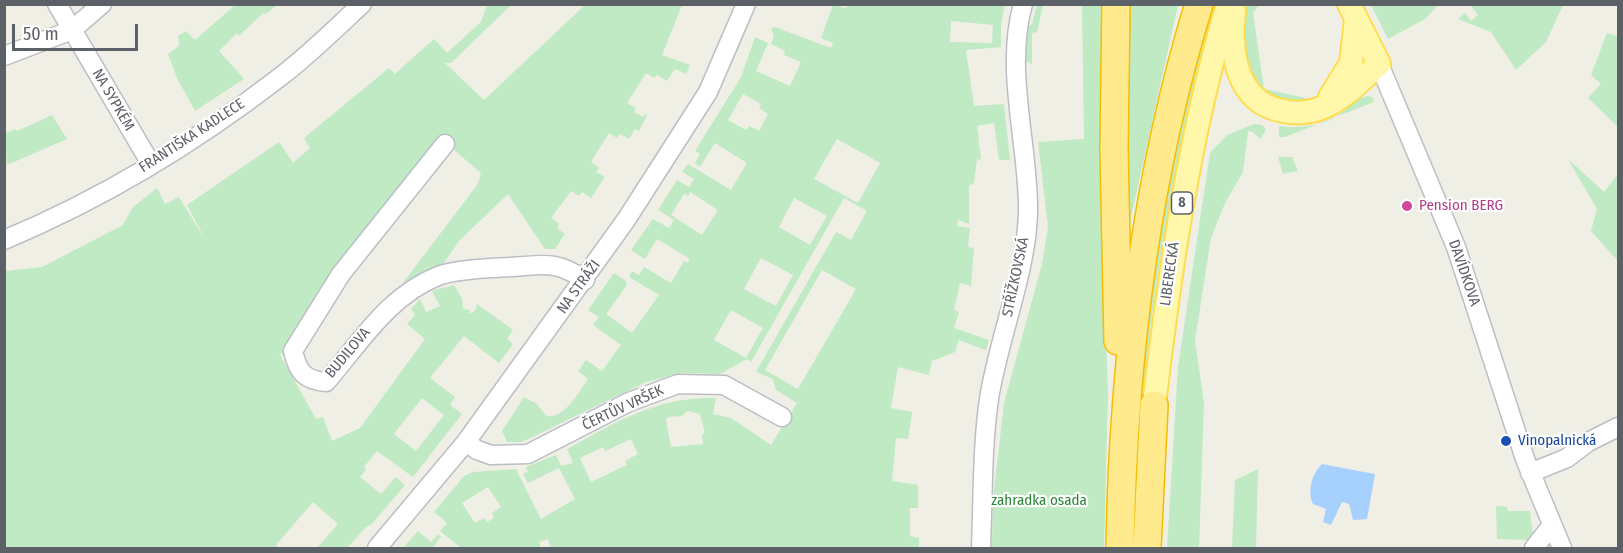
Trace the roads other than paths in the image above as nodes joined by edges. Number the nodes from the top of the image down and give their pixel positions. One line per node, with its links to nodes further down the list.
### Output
1 (57, 4): 11 (street, NA SYPKÉM)
2 (102, 4): 11 (street)
3 (362, 4): 16 (street, FRANTIŠKA KADLECE)
4 (746, 4): 18 (street, NA STRÁŽI)
5 (1023, 4): 27 (street, STŘÍŽKOVSKÁ)
6 (1116, 4): 22 (highway)
7 (1199, 4): 22 (highway, LIBERECKÁ / 8)
8 (1228, 4): 19 (main road, LIBERECKÁ / 8)
9 (1235, 4): 14 (main road)
10 (1353, 11): 13 (main road, DAVÍDKOVA); 14 (main road)
11 (72, 30): 12 (street); 16 (street, NA SYPKÉM)
12 (4, 56)
13 (1379, 64): 14 (main road); 24 (street, DAVÍDKOVA)
14 (1315, 110)
15 (445, 144): 18 (street, BUDILOVA)
16 (151, 164): 17 (street, FRANTIŠKA KADLECE)
17 (4, 240)
18 (585, 280): 23 (street, NA STRÁŽI)
19 (1154, 405): 29 (highway, LIBERECKÁ / 8)
20 (782, 417): 23 (street, ČERTŮV VRŠEK)
21 (1618, 427): 24 (street)
22 (1123, 432): 28 (highway, LIBERECKÁ / 8)
23 (465, 442): 26 (street, NA STRÁŽI)
24 (1530, 473): 25 (street, DAVÍDKOVA)
25 (1552, 525): 30 (street); 31 (street, DAVÍDKOVA)
26 (377, 549)
27 (981, 549)
28 (1120, 549)
29 (1148, 549)
30 (1534, 549)
31 (1562, 549)

